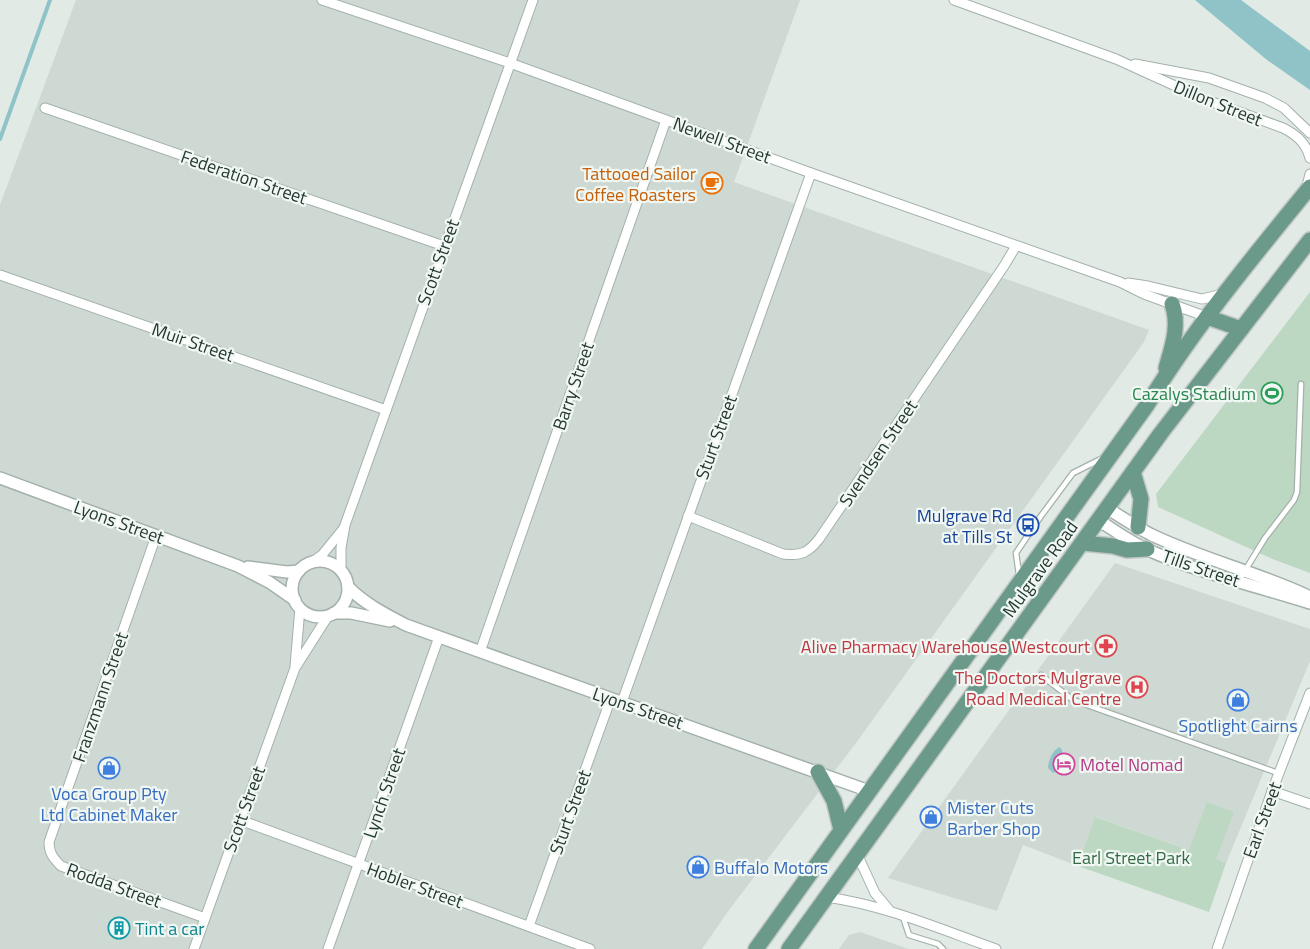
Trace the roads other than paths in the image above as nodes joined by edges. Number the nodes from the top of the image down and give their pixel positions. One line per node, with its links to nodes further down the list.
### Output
1 (322, 0): 5 (street, Newell Street)
2 (533, 0): 5 (street, Scott Street)
3 (954, 0): 4 (street, Dillon Street)
4 (1116, 59): 7 (street, Dillon Street); 9 (street, Dillon Street)
5 (510, 63): 8 (street, Newell Street); 16 (street, Scott Street)
6 (45, 108): 16 (street, Federation Street)
7 (1285, 108): 9 (street); 10 (street, Dillon Street)
8 (666, 120): 12 (street, Newell Street); 52 (street, Barry Street)
9 (1274, 125): 11 (street, Dillon Street)
10 (1310, 133)
11 (1310, 158)
12 (811, 173): 17 (street, Newell Street); 32 (street, Sturt Street)
13 (1310, 174): 14 (street)
14 (1308, 189): 20 (main road, Mulgrave Road)
15 (1310, 240): 23 (main road, Mulgrave Road)
16 (444, 246): 26 (street, Scott Street)
17 (1016, 246): 19 (street, Newell Street); 32 (street, Svendsen Street)
18 (0, 275): 26 (street, Muir Street)
19 (1120, 282): 20 (street, Newell Street); 21 (street, Newell Street)
20 (1225, 294): 22 (main road, Mulgrave Road)
21 (1172, 304): 22 (street, Newell Street); 24 (main road)
22 (1208, 316): 23 (main road); 24 (main road, Mulgrave Road)
23 (1241, 329): 28 (main road, Mulgrave Road)
24 (1164, 377): 27 (main road, Mulgrave Road)
25 (1301, 384): 41 (lane)
26 (386, 410): 33 (street, Scott Street)
27 (1112, 454): 30 (main road, Mulgrave Road); 43 (lane, Mulgrave Road)
28 (1133, 472): 31 (main road, Mulgrave Road); 34 (main road)
29 (0, 478): 35 (street, Lyons Street)
30 (1080, 499): 31 (main road); 43 (main road, Mulgrave Road)
31 (1102, 514): 34 (street, Tills Street); 36 (main road, Mulgrave Road); 37 (street, Tills Street)
32 (688, 516): 56 (street, Sturt Street)
33 (345, 525): 38 (street, Scott Street); 40 (street, Scott Street)
34 (1138, 527): 41 (street, Tills Street)
35 (156, 536): 39 (street, Lyons Street); 66 (street, Franzmann Street)
36 (1082, 543): 37 (main road); 61 (main road, Mulgrave Road)
37 (1147, 549): 44 (street, Tills Street)
38 (311, 563): 40 (street); 42 (street)
39 (238, 566): 42 (street, Lyons Street); 48 (street, Lyons Street)
40 (341, 570): 45 (street)
41 (1245, 570): 44 (lane); 46 (street, Tills Street)
42 (299, 571): 48 (street)
43 (1020, 582): 60 (main road, Mulgrave Road)
44 (1238, 582): 47 (street, Tills Street)
45 (348, 587): 49 (street); 50 (street, Lyons Street)
46 (1310, 597)
47 (1310, 602)
48 (297, 604): 49 (street); 53 (street, Scott Street)
49 (331, 614): 50 (street, Lyons Street); 53 (street, Scott Street)
50 (406, 625): 51 (street, Lyons Street)
51 (438, 637): 52 (street, Lyons Street); 67 (street, Lynch Street)
52 (480, 652): 56 (street, Lyons Street)
53 (295, 668): 63 (street, Scott Street)
54 (1042, 675): 58 (lane)
55 (1310, 693): 58 (street, Earl Street)
56 (616, 700): 57 (street, Lyons Street); 72 (street, Sturt Street)
57 (818, 772): 60 (street, Lyons Street); 64 (main road)
58 (1278, 773): 59 (street, Earl Street)
59 (1272, 790): 62 (street); 80 (street, Earl Street)
60 (869, 791): 61 (main road); 64 (main road, Mulgrave Road)
61 (894, 803): 65 (main road, Mulgrave Road)
62 (1310, 804)
63 (240, 820): 67 (street, Hobler Street); 71 (street, Scott Street)
64 (841, 830): 76 (main road, Mulgrave Road)
65 (857, 854): 68 (main road, Mulgrave Road); 69 (street)
66 (54, 859): 71 (street, Rodda Street)
67 (359, 865): 72 (street, Hobler Street); 74 (street, Lynch Street)
68 (826, 897): 69 (street); 77 (main road, Mulgrave Road)
69 (890, 911): 70 (street)
70 (902, 915): 78 (lane); 79 (street)
71 (205, 918): 73 (street, Scott Street)
72 (529, 926): 75 (street, Hobler Street)
73 (194, 949)
74 (328, 949)
75 (590, 949)
76 (756, 949)
77 (789, 949)
78 (943, 949)
79 (996, 949)
80 (1217, 949)

